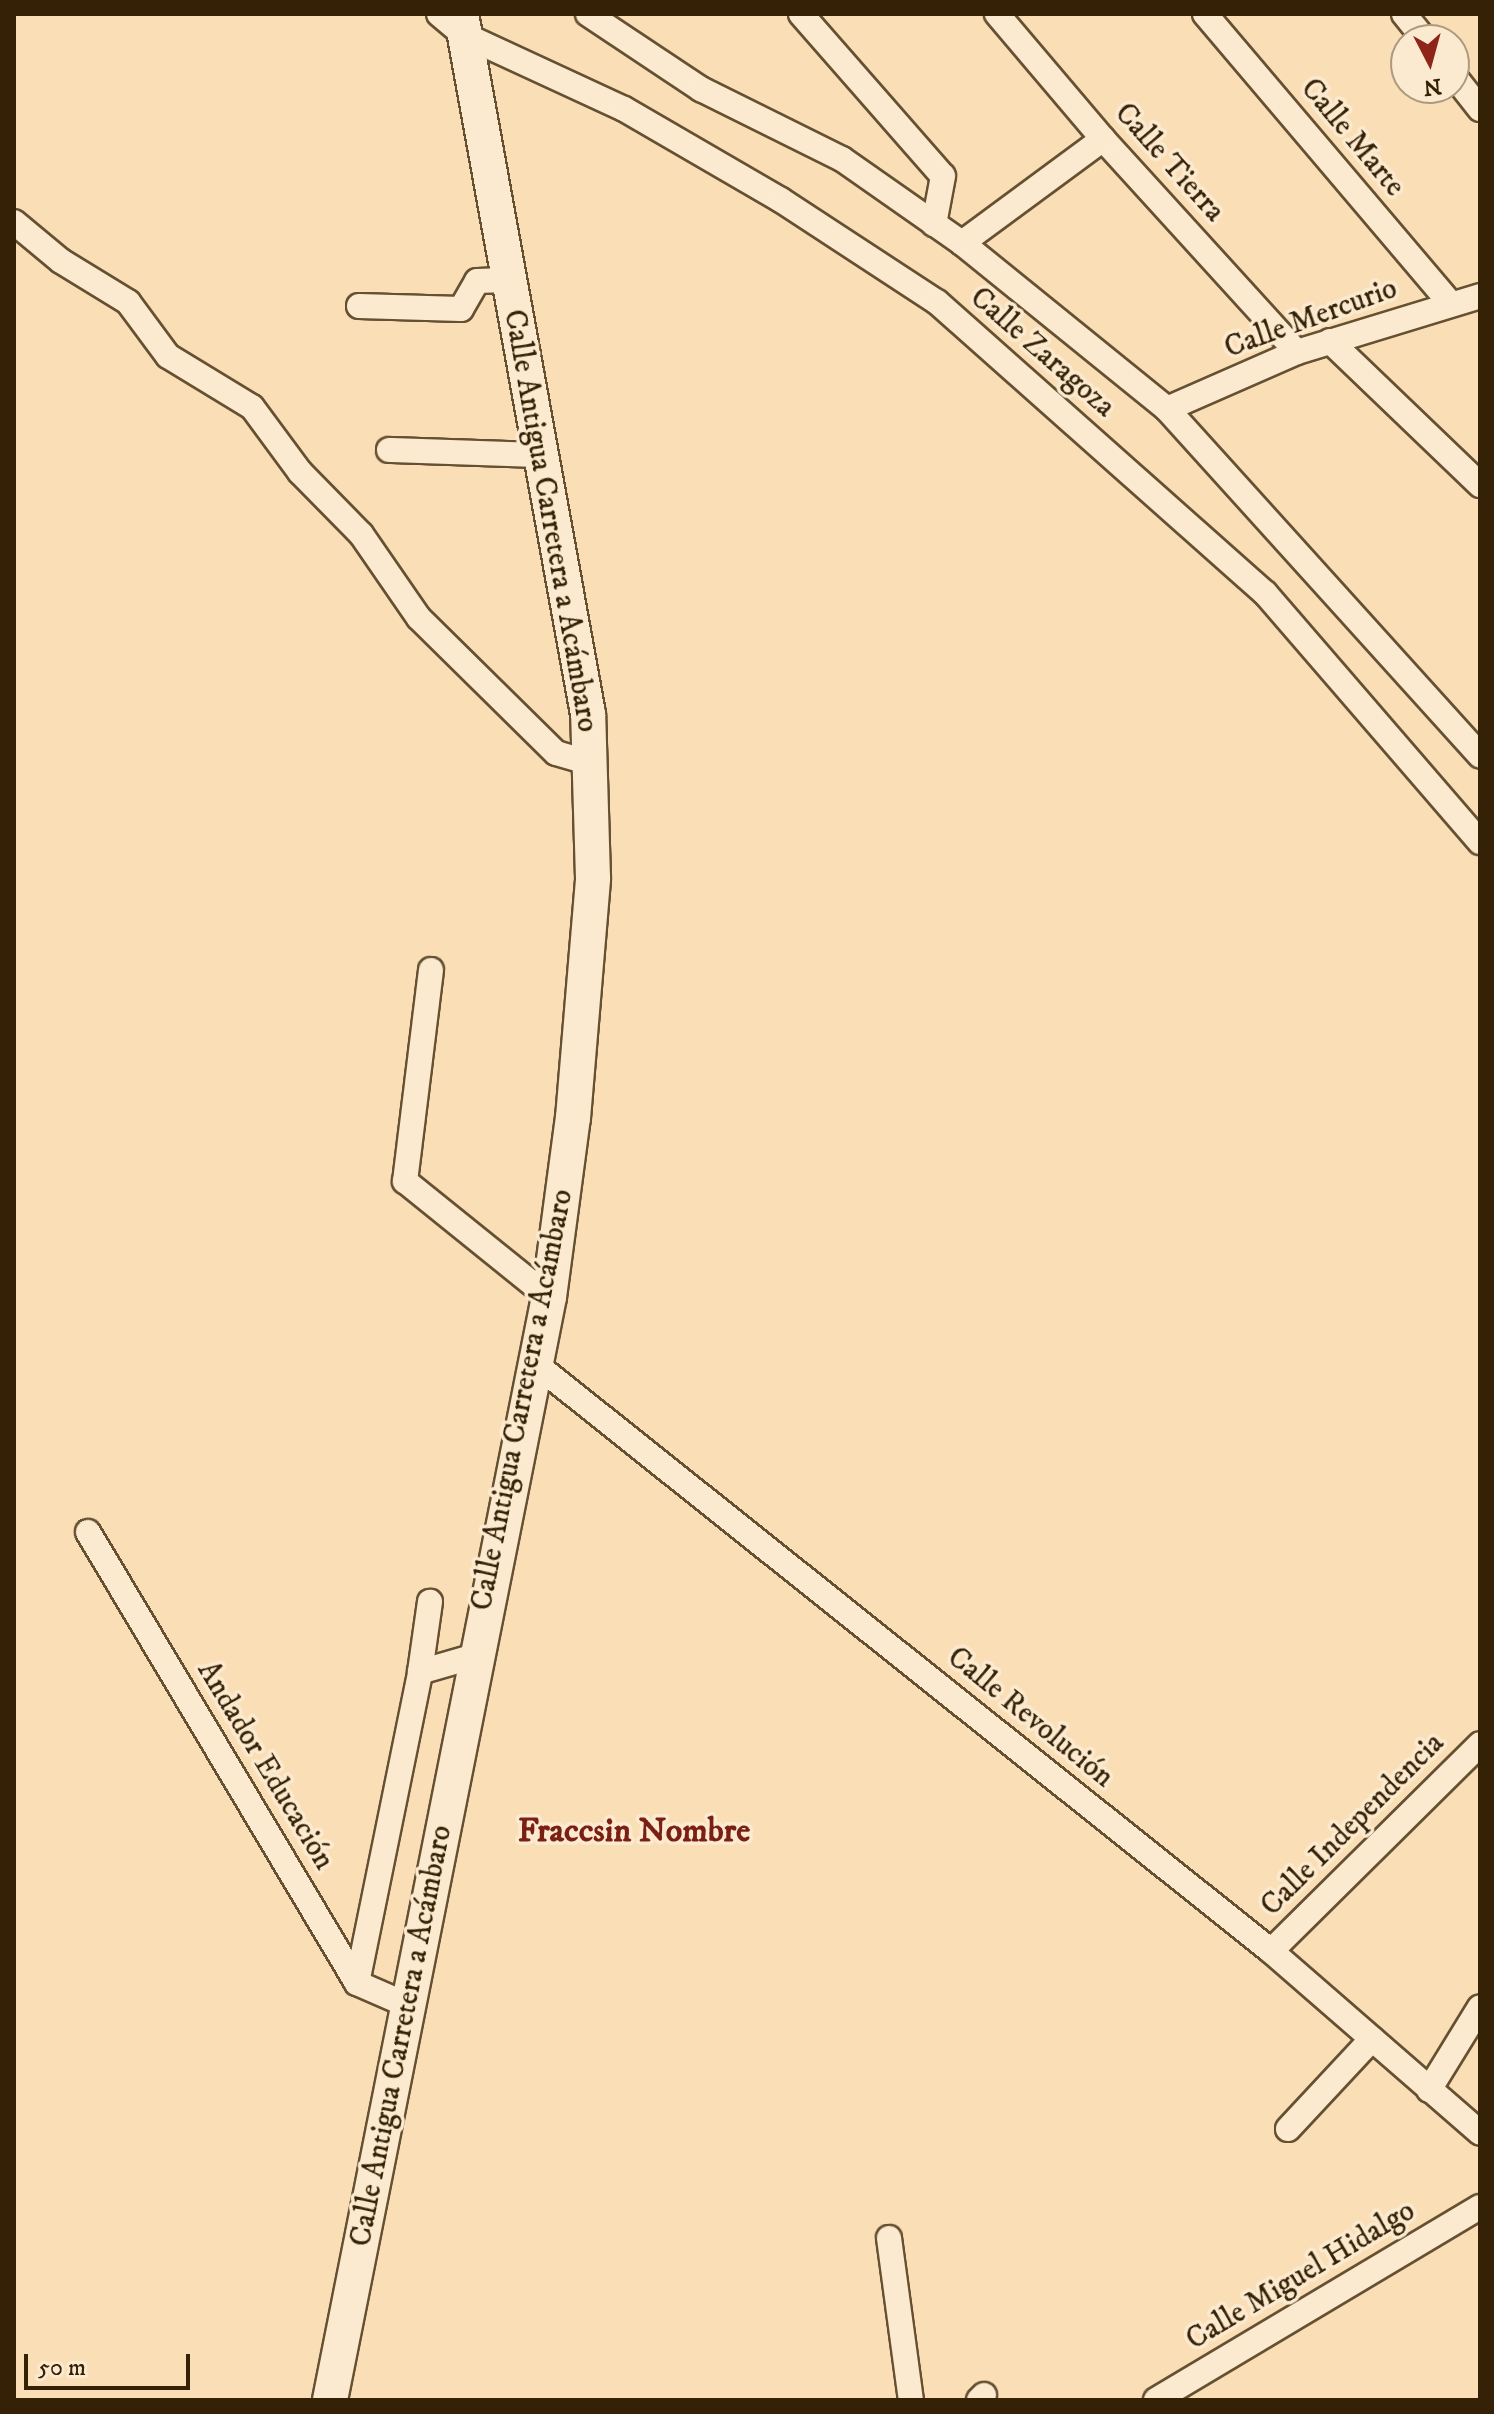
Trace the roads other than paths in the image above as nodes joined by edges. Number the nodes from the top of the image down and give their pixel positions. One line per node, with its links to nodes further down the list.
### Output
1 (588, 14): 8 (street)
2 (801, 14): 8 (street)
3 (997, 14): 6 (street, Calle Tierra)
4 (1205, 14): 12 (street, Calle Marte)
5 (455, 21): 10 (main road, Calle Antigua Carretera a Acámbaro); 23 (street, Calle Zaragoza)
6 (1103, 139): 9 (street); 15 (street, Calle Tierra)
7 (14, 222): 22 (street)
8 (934, 224): 9 (street)
9 (962, 243): 16 (street)
10 (507, 280): 13 (street); 18 (main road, Calle Antigua Carretera a Acámbaro)
11 (1480, 296): 12 (street, Calle Mercurio)
12 (1451, 304): 14 (street, Calle Mercurio)
13 (359, 306)
14 (1330, 341): 15 (street, Calle Mercurio); 19 (street)
15 (1297, 352): 16 (street, Calle Mercurio)
16 (1167, 409): 21 (street)
17 (389, 450): 18 (street)
18 (540, 455): 22 (main road, Calle Antigua Carretera a Acámbaro)
19 (1470, 460): 20 (street)
20 (1480, 485)
21 (1480, 755)
22 (591, 763): 25 (main road, Calle Antigua Carretera a Acámbaro)
23 (1480, 842)
24 (431, 970): 25 (street)
25 (549, 1297): 26 (main road, Calle Antigua Carretera a Acámbaro)
26 (533, 1362): 29 (main road, Calle Antigua Carretera a Acámbaro); 32 (street, Calle Revolución)
27 (88, 1532): 33 (street, Andador Educación)
28 (430, 1602): 30 (street)
29 (475, 1656): 30 (street); 34 (main road, Calle Antigua Carretera a Acámbaro)
30 (420, 1672): 33 (street)
31 (1480, 1744): 32 (street, Calle Independencia)
32 (1271, 1951): 36 (street, Calle Revolución)
33 (357, 1983): 34 (street)
34 (410, 2006): 42 (main road, Calle Antigua Carretera a Acámbaro)
35 (1480, 2007): 37 (street)
36 (1372, 2039): 37 (street, Calle Revolución); 38 (street)
37 (1429, 2090): 39 (street, Calle Revolución)
38 (1288, 2129)
39 (1480, 2133)
40 (1480, 2207): 44 (street, Calle Miguel Hidalgo)
41 (889, 2238): 43 (street)
42 (330, 2400)
43 (911, 2400)
44 (1156, 2400)

